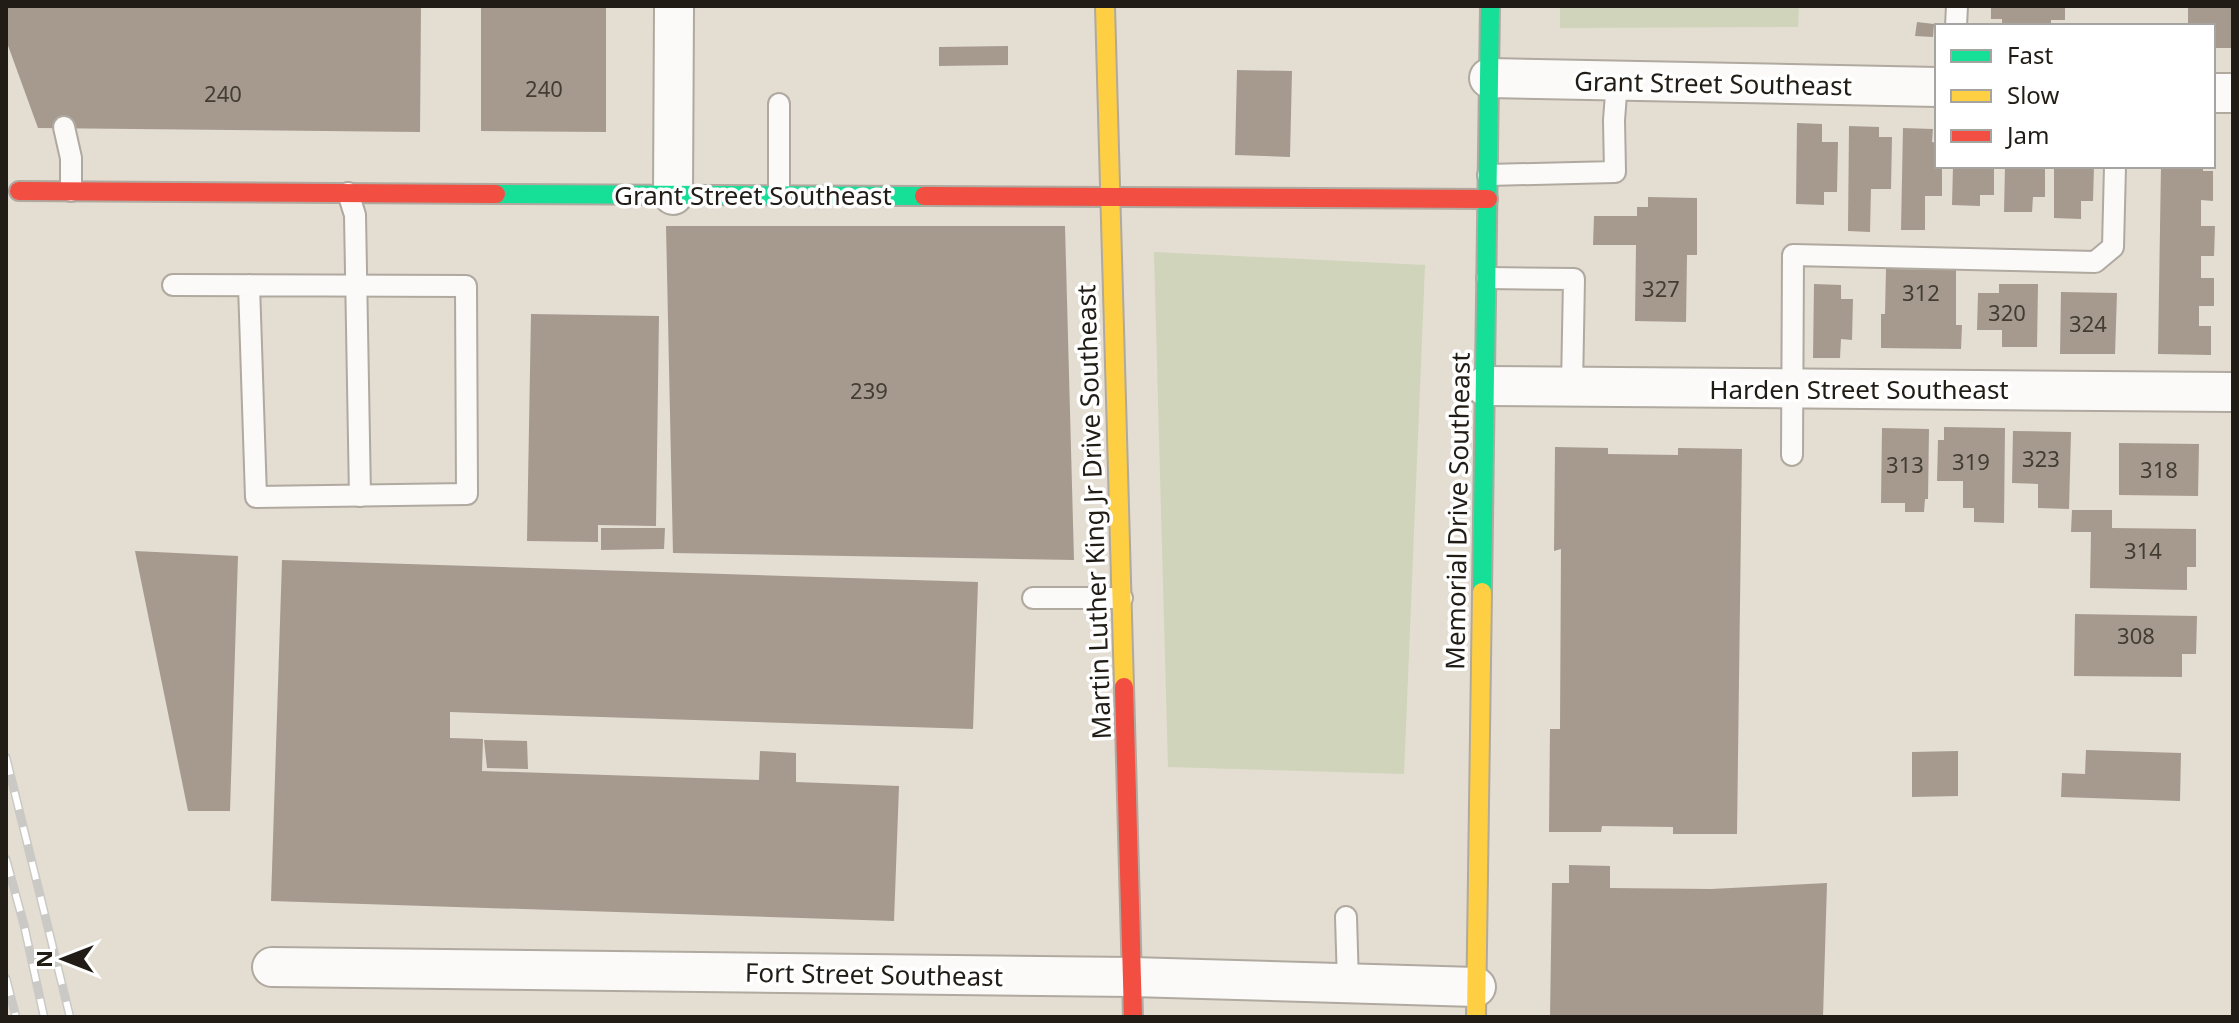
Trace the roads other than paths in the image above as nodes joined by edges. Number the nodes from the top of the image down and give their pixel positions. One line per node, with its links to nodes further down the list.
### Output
1 (674, 6): 14 (street)
2 (1105, 6): 16 (main road, Martin Luther King Jr Drive Southeast)
3 (1490, 6): 4 (main road, Memorial Drive Southeast)
4 (1489, 78): 5 (street, Grant Street Southeast); 10 (main road, Memorial Drive Southeast)
5 (1617, 81): 6 (street, Grant Street Southeast); 10 (lane)
6 (1935, 87)
7 (779, 104): 15 (lane)
8 (64, 127): 12 (lane)
9 (2115, 168): 24 (lane)
10 (1488, 175): 17 (main road, Memorial Drive Southeast)
11 (19, 191): 12 (main road, Grant Street Southeast)
12 (71, 191): 13 (main road, Grant Street Southeast)
13 (348, 193): 14 (main road, Grant Street Southeast); 21 (lane)
14 (673, 195): 15 (main road, Grant Street Southeast)
15 (779, 195): 16 (main road, Grant Street Southeast)
16 (1110, 197): 17 (main road, Grant Street Southeast); 29 (main road, Martin Luther King Jr Drive Southeast)
17 (1488, 199): 18 (main road, Memorial Drive Southeast)
18 (1487, 278): 22 (main road, Memorial Drive Southeast); 23 (lane)
19 (173, 285): 20 (lane)
20 (249, 285): 21 (lane); 27 (lane)
21 (355, 286): 27 (lane); 27 (lane)
22 (1485, 386): 23 (street, Harden Street Southeast); 34 (main road, Memorial Drive Southeast)
23 (1572, 387): 24 (street, Harden Street Southeast)
24 (1793, 389): 25 (street, Harden Street Southeast); 26 (lane)
25 (2233, 392)
26 (1792, 455)
27 (360, 496)
28 (1033, 598): 29 (lane)
29 (1122, 598): 32 (main road, Martin Luther King Jr Drive Southeast)
30 (1346, 917): 33 (lane)
31 (272, 967): 32 (street, Fort Street Southeast)
32 (1132, 977): 33 (street, Fort Street Southeast); 35 (main road, Martin Luther King Jr Drive Southeast)
33 (1348, 983): 34 (street, Fort Street Southeast)
34 (1476, 1002)
35 (1133, 1017)

